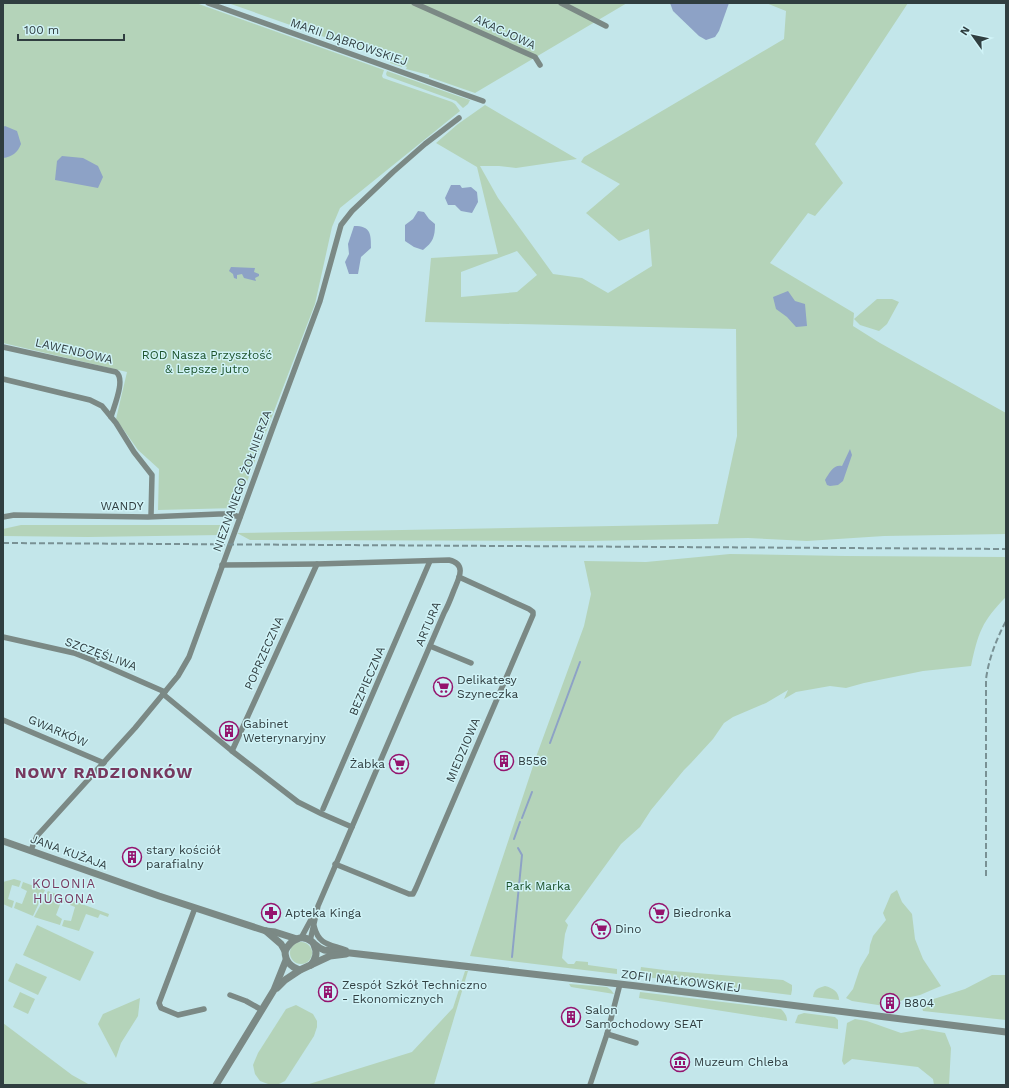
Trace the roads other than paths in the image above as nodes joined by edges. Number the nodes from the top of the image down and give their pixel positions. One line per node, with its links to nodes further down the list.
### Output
1 (208, 3): 6 (street, MARII DĄBROWSKIEJ)
2 (414, 3): 5 (street, AKACJOWA)
3 (561, 3): 4 (street)
4 (606, 26)
5 (540, 65)
6 (483, 101)
7 (458, 118): 13 (street, NIEZNANEGO ŻOŁNIERZA)
8 (3, 347): 10 (street, LAWENDOWA)
9 (3, 379): 10 (street)
10 (111, 417): 11 (street)
11 (151, 516): 12 (street, WANDY); 13 (street, WANDY)
12 (3, 517)
13 (240, 517): 16 (street, NIEZNANEGO ŻOŁNIERZA)
14 (430, 561): 15 (street); 17 (street); 25 (street, BEZPIECZNA)
15 (317, 564): 16 (street); 23 (street, POPRZECZNA)
16 (222, 565): 21 (street, NIEZNANEGO ŻOŁNIERZA)
17 (459, 577): 19 (street, ARTURA); 29 (street, MIEDZIOWA)
18 (3, 637): 21 (street, SZCZĘŚLIWA)
19 (430, 646): 20 (street); 26 (street, ARTURA)
20 (471, 663)
21 (164, 693): 23 (street, SZCZĘŚLIWA); 24 (street, NIEZNANEGO ŻOŁNIERZA)
22 (3, 720): 24 (street, GWARKÓW)
23 (232, 751): 26 (street, SZCZĘŚLIWA)
24 (104, 763): 28 (street, NIEZNANEGO ŻOŁNIERZA)
25 (323, 809)
26 (352, 827): 29 (street, ARTURA)
27 (3, 840): 28 (street, JANA KUŻAJA)
28 (31, 850): 30 (street, JANA KUŻAJA)
29 (335, 864): 31 (street, ARTURA)
30 (195, 908): 33 (street, JANA KUŻAJA); 44 (street)
31 (317, 908): 32 (street, ARTURA); 34 (street, ARTURA)
32 (314, 924): 35 (street, ARTURA); 37 (street)
33 (266, 931): 34 (street, JANA KUŻAJA); 36 (street, JANA KUŻAJA)
34 (299, 938): 35 (street); 36 (street)
35 (312, 943): 37 (street); 39 (street)
36 (285, 951): 38 (street)
37 (354, 953): 39 (street); 41 (street, ZOFII NAŁKOWSKIEJ)
38 (286, 960): 40 (street); 42 (street)
39 (310, 966): 40 (street)
40 (300, 970): 42 (street)
41 (620, 984): 46 (street, ZOFII NAŁKOWSKIEJ); 47 (street)
42 (274, 990): 45 (street)
43 (230, 994): 45 (street)
44 (204, 1010)
45 (262, 1010): 49 (street)
46 (1006, 1032)
47 (607, 1034): 48 (street); 50 (street)
48 (636, 1043)
49 (216, 1085)
50 (590, 1085)

